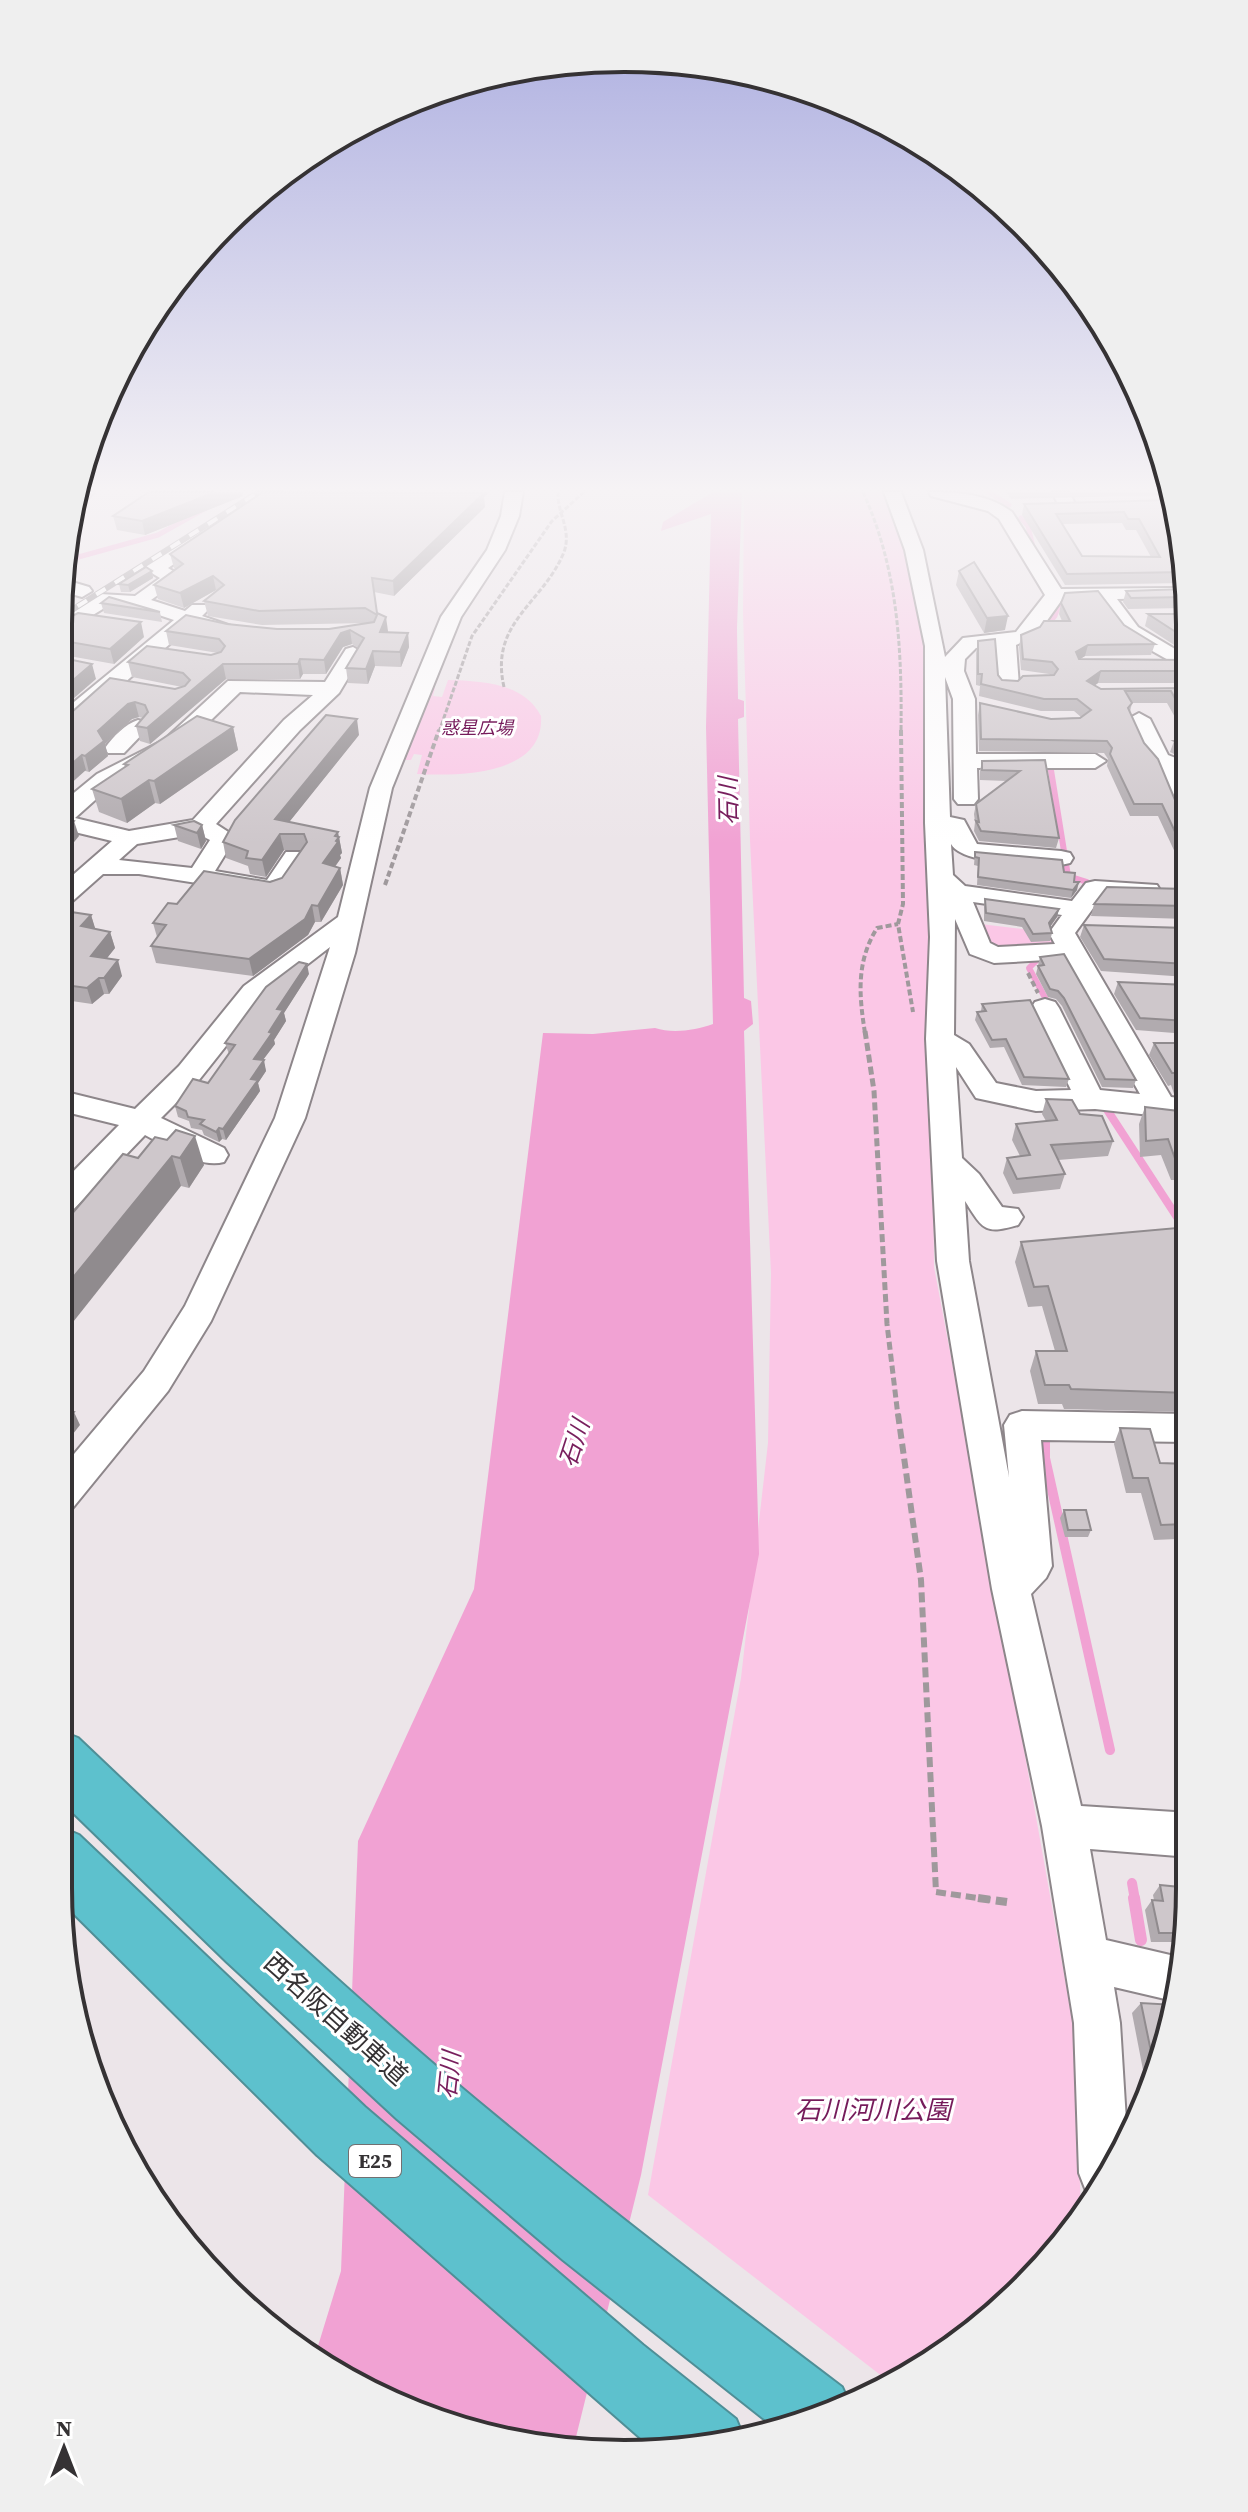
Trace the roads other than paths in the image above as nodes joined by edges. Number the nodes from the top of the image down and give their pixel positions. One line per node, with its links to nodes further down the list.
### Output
1 (91, 609): 9 (street)
2 (147, 609): 13 (street)
3 (200, 609): 13 (street)
4 (456, 609): 50 (street)
5 (927, 609): 23 (street)
6 (1046, 609): 16 (street)
7 (1114, 609): 10 (street)
8 (1153, 617): 10 (street)
9 (78, 618): 11 (street); 12 (street)
10 (1121, 618): 20 (street)
11 (72, 622)
12 (108, 623)
13 (176, 626): 14 (street); 15 (street); 17 (street)
14 (138, 628)
15 (240, 631)
16 (1006, 641): 23 (street); 25 (street)
17 (146, 651): 19 (street); 24 (street)
18 (353, 653): 27 (street)
19 (174, 655)
20 (1176, 655)
21 (1176, 660): 22 (street)
22 (1142, 664)
23 (945, 671): 33 (street); 39 (street)
24 (107, 675): 26 (street); 28 (street)
25 (1030, 680)
26 (137, 688)
27 (332, 689): 32 (street); 41 (street)
28 (72, 714)
29 (1139, 719): 34 (street)
30 (1081, 734): 33 (street)
31 (126, 739): 32 (street)
32 (163, 751): 38 (street)
33 (963, 761): 37 (street)
34 (1176, 769)
35 (1176, 770): 36 (street)
36 (1176, 790)
37 (966, 799)
38 (72, 806)
39 (937, 823): 44 (street); 47 (street)
40 (72, 824): 42 (street)
41 (201, 826): 42 (street); 46 (street)
42 (129, 838): 45 (street)
43 (295, 857): 46 (street)
44 (1061, 858)
45 (97, 867): 46 (street); 48 (street)
46 (199, 877)
47 (948, 884): 51 (street); 51 (street); 55 (street)
48 (72, 889)
49 (1171, 890): 51 (street)
50 (350, 920): 61 (street); 67 (street)
51 (1079, 929): 52 (street)
52 (1091, 982): 53 (street); 56 (street)
53 (1118, 984)
54 (1045, 1008): 58 (street)
55 (940, 1039): 58 (street); 63 (street)
56 (1125, 1042): 57 (street); 60 (street)
57 (1156, 1043)
58 (1090, 1099): 60 (street)
59 (72, 1104): 61 (street)
60 (1174, 1108)
61 (141, 1121): 62 (street); 64 (street)
62 (213, 1155)
63 (946, 1160): 65 (street); 68 (street)
64 (72, 1192)
65 (1007, 1217)
66 (1176, 1428): 68 (street)
67 (72, 1482)
68 (1011, 1589): 70 (street)
69 (72, 1772): 76 (highway, 西名阪自動車道)
70 (1064, 1826): 71 (street); 73 (street)
71 (1176, 1834)
72 (72, 1870): 77 (highway, E25)
73 (1086, 1958): 74 (street); 75 (street)
74 (1168, 1977)
75 (1103, 2161)
76 (809, 2408)
77 (696, 2435)

